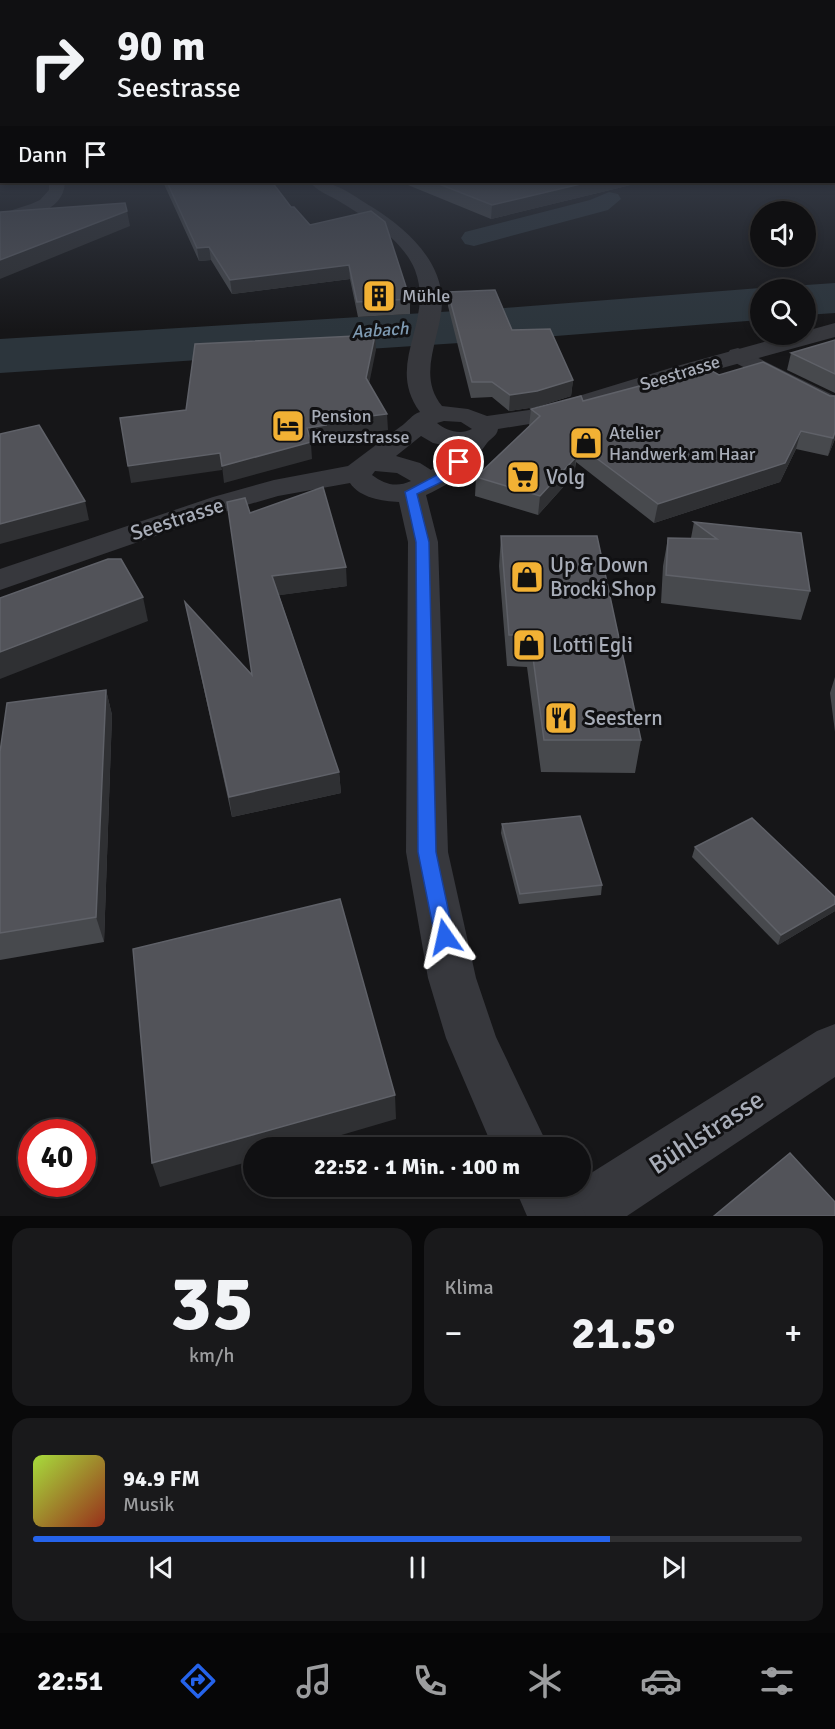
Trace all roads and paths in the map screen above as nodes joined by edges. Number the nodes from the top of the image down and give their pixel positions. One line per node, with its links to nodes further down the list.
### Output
1 (375, 218): 5 (street)
2 (835, 330): 3 (street, Seestrasse)
3 (738, 355): 4 (street, Seestrasse); 6 (street, Seestrasse)
4 (835, 406)
5 (429, 419): 6 (street, Seestrasse); 7 (street, Seestrasse)
6 (480, 431): 8 (street)
7 (364, 468): 8 (street); 9 (street, Seestrasse)
8 (418, 488): 11 (street)
9 (0, 580)
10 (835, 1048): 14 (street, Bühlstrasse)
11 (516, 1137)
12 (548, 1197): 13 (street)
13 (557, 1216)
14 (576, 1216)

